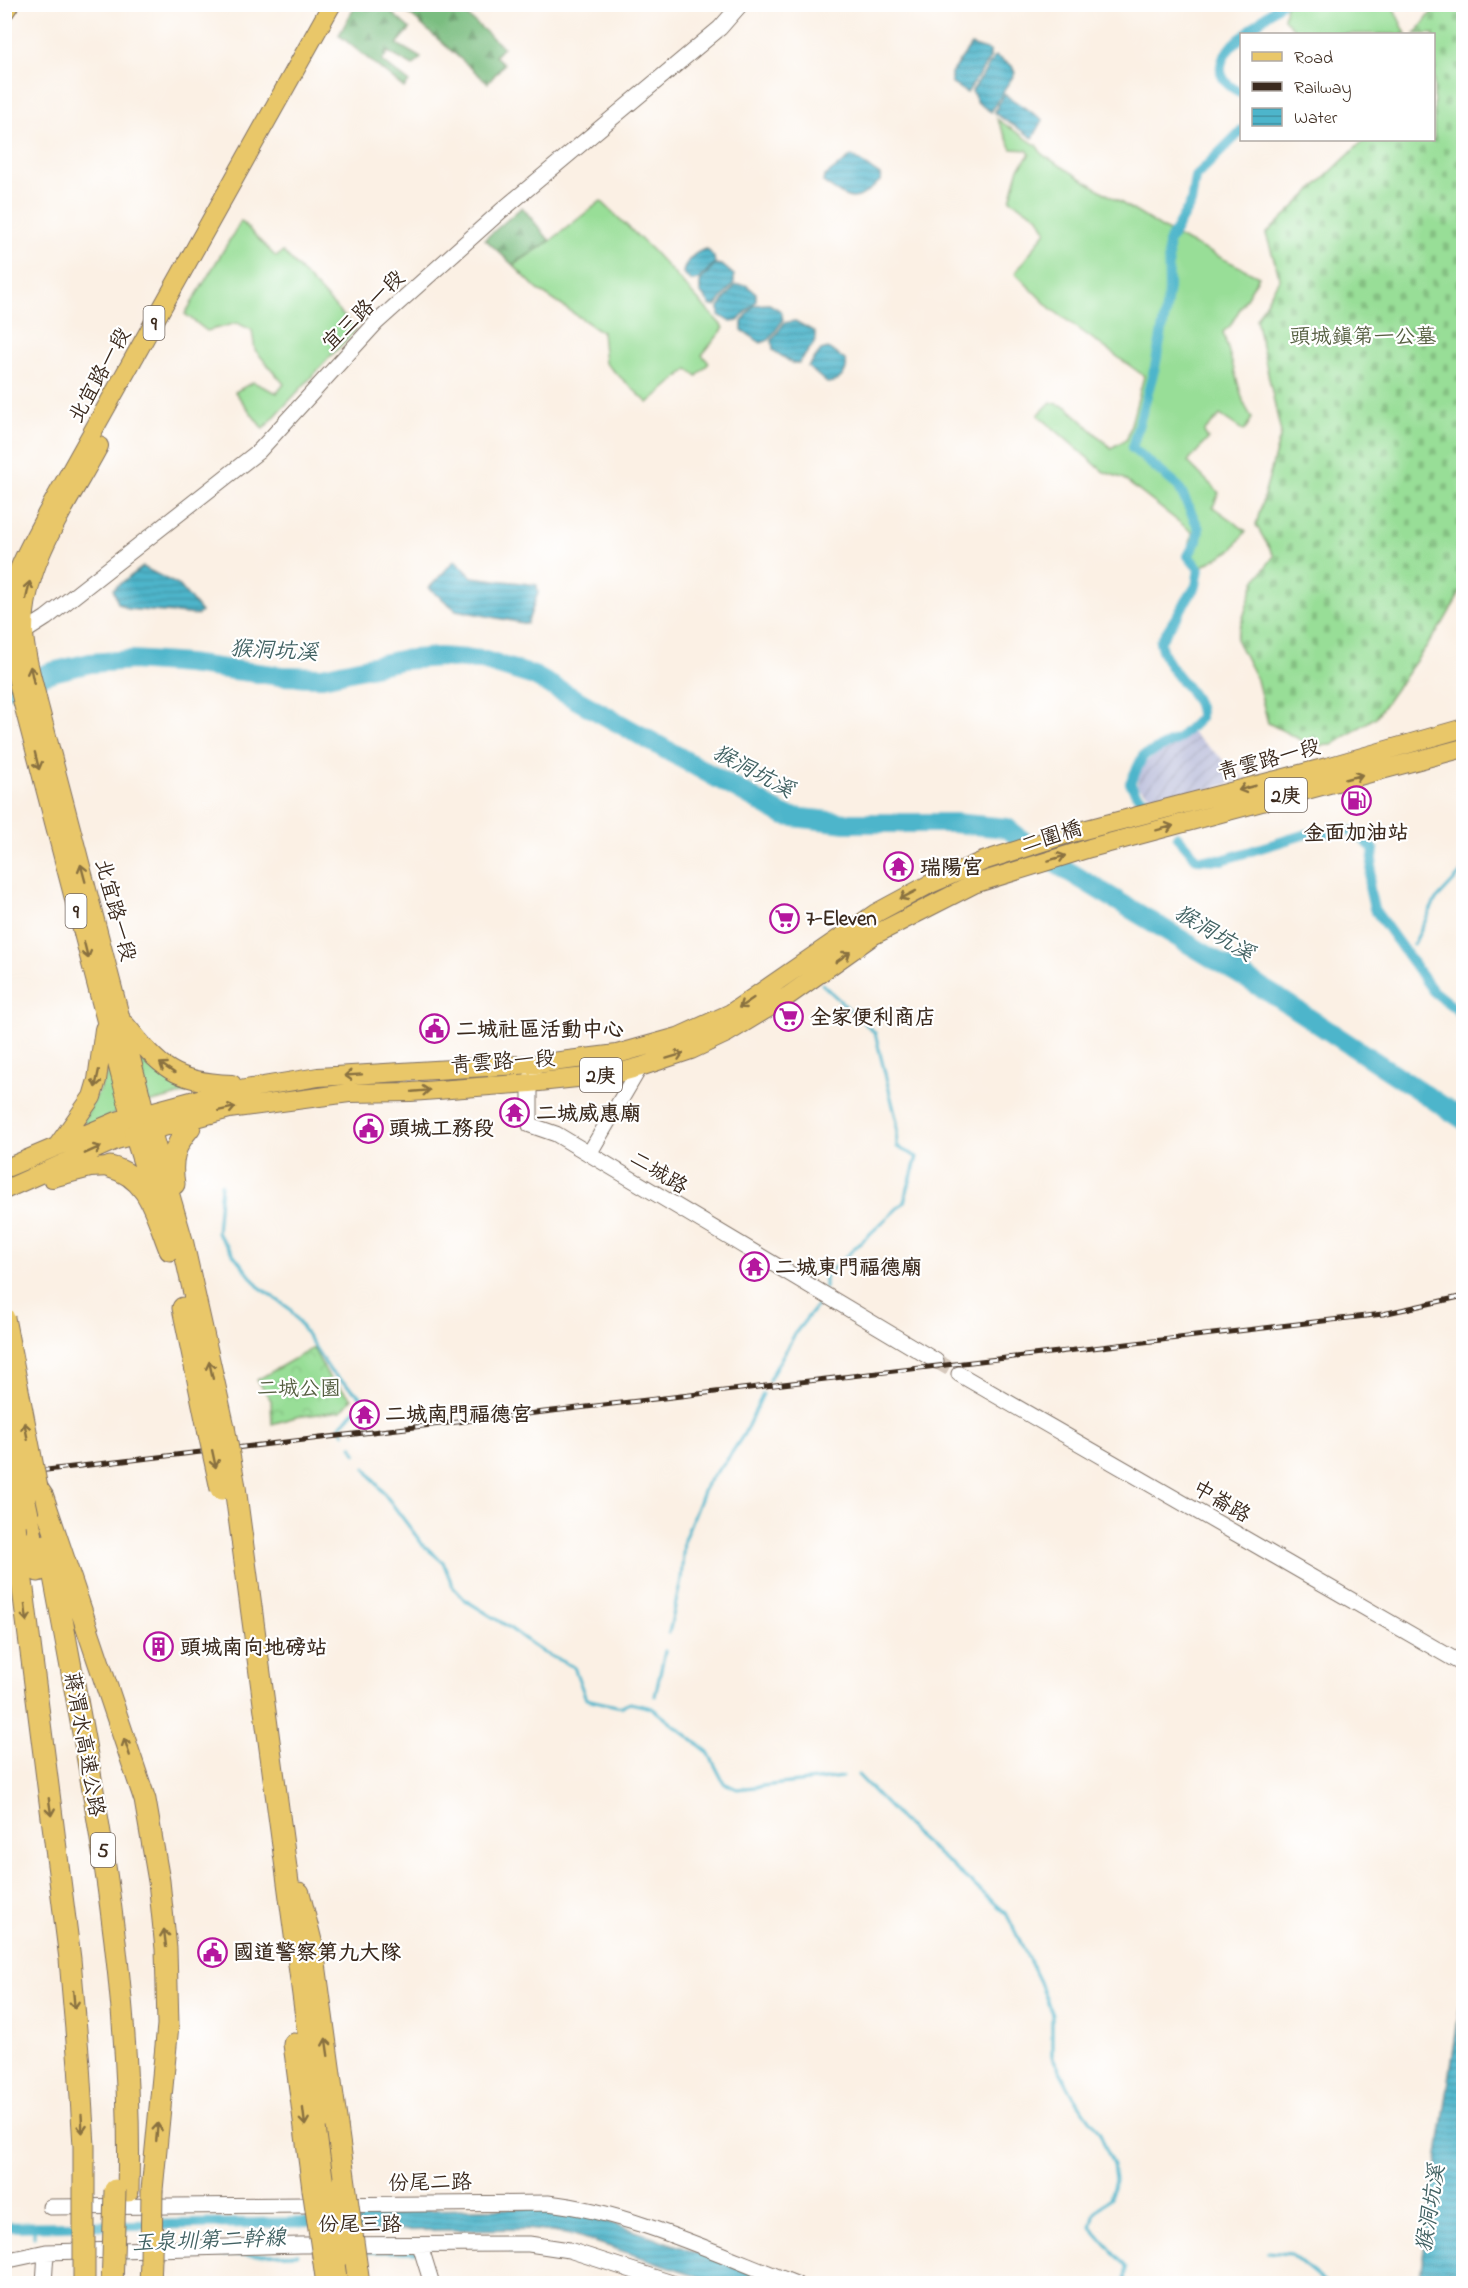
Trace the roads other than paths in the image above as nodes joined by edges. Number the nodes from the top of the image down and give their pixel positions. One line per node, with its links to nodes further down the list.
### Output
1 (8, 4): 5 (highway)
2 (332, 4): 6 (main road, 北宜路一段 / 9)
3 (345, 4): 6 (main road, 北宜路一段 / 9, one-way to 3)
4 (741, 4): 6 (street, 宜三路一段)
5 (4, 10)
6 (18, 641): 13 (main road, 北宜路一段 / 9)
7 (1464, 728): 9 (main road, 青雲路一段 / 2庚, one-way to 9)
8 (1464, 748): 10 (main road, 青雲路一段 / 2庚, one-way to 8)
9 (1085, 830): 11 (main road, 二圍橋 / 2庚)
10 (1109, 843): 12 (main road, 二圍橋 / 2庚, one-way to 10)
11 (983, 861): 14 (main road, 青雲路一段 / 2庚, one-way to 14)
12 (1006, 873): 15 (main road, 青雲路一段 / 2庚, one-way to 12)
13 (113, 1021): 18 (main road, one-way to 13); 20 (main road, 北宜路一段 / 9); 21 (main road, one-way to 21)
14 (536, 1064): 16 (main road, 青雲路一段 / 2庚); 17 (street, 二城路)
15 (640, 1066): 17 (main road, 青雲路一段 / 2庚); 22 (street)
16 (465, 1077): 17 (main road, 青雲路一段 / 2庚); 18 (main road, 青雲路一段 / 2庚, one-way to 18); 19 (main road, 青雲路一段 / 2庚, one-way to 16)
17 (530, 1083): 22 (street, 二城路)
18 (264, 1085): 20 (main road, 青雲路一段 / 2庚)
19 (195, 1121): 20 (main road, 青雲路一段 / 2庚); 26 (highway)
20 (141, 1123): 21 (main road, 青雲路一段); 25 (main road, 青雲路一段, one-way to 20); 26 (highway)
21 (58, 1147): 24 (main road, 青雲路一段)
22 (589, 1154): 28 (street, 二城路)
23 (110, 1167): 25 (main road); 26 (highway)
24 (4, 1169)
25 (13, 1186)
26 (177, 1247): 32 (highway, bridge)
27 (4, 1318): 33 (highway, 蔣渭水高速公路 / 5, one-way to 27, bridge)
28 (936, 1361)
29 (959, 1374): 34 (street, 中崙路)
30 (4, 1403): 33 (highway, 蔣渭水高速公路 / 5, bridge)
31 (4, 1432): 44 (highway, one-way to 44, bridge)
32 (228, 1488): 35 (highway); 36 (highway, one-way to 36)
33 (39, 1514): 40 (highway, 蔣渭水高速公路 / 5); 47 (highway, one-way to 33, bridge)
34 (1464, 1665)
35 (274, 1793): 36 (highway); 48 (highway, one-way to 35, bridge)
36 (321, 2190): 42 (highway, bridge)
37 (50, 2207): 51 (street, 份尾二路)
38 (420, 2246): 39 (street, 份尾三路); 49 (street); 50 (street, 份尾三路)
39 (46, 2252): 41 (street, 份尾三路); 43 (street)
40 (119, 2258): 45 (highway, 蔣渭水高速公路 / 5); 46 (highway, 蔣渭水高速公路 / 5)
41 (4, 2261)
42 (330, 2273)
43 (44, 2283)
44 (84, 2283)
45 (112, 2283)
46 (125, 2283)
47 (150, 2283)
48 (359, 2283)
49 (432, 2283)
50 (675, 2283)
51 (796, 2283)

